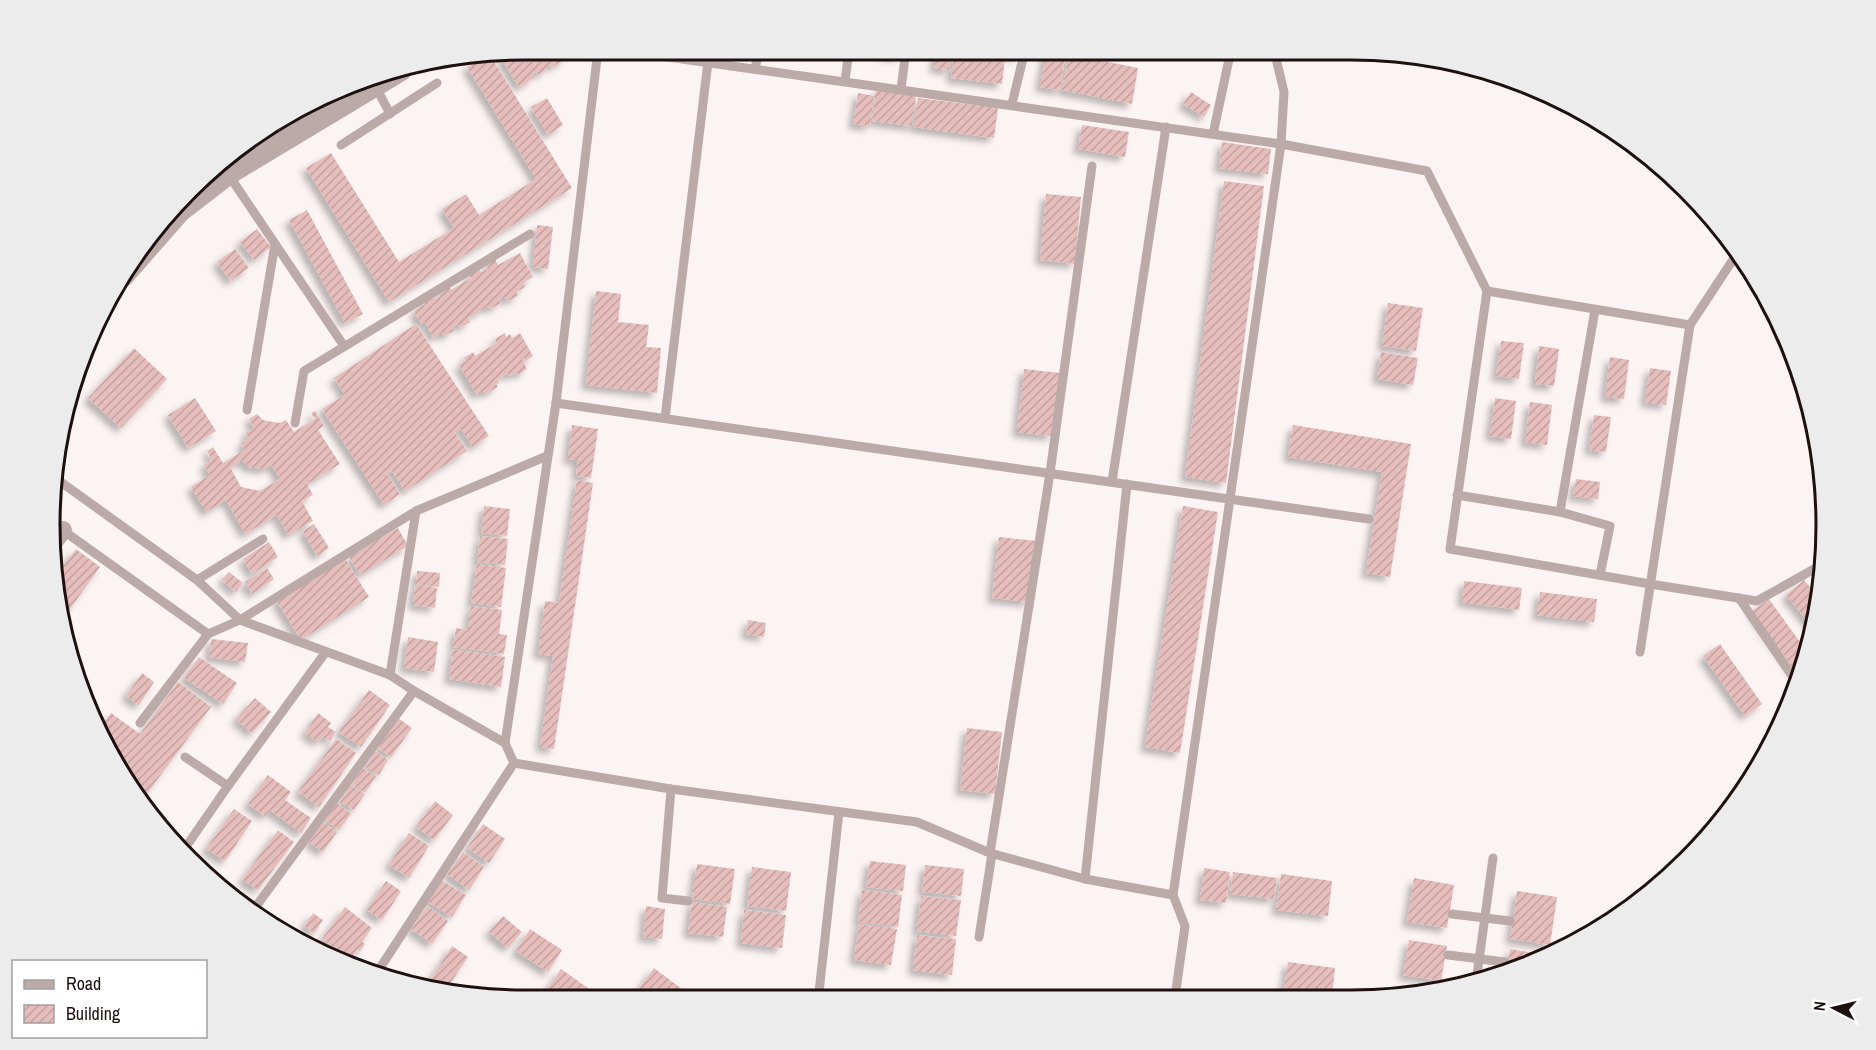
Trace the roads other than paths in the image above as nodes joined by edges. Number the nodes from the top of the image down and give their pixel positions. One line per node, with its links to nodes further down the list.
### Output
1 (597, 60): 32 (lane)
2 (693, 60): 9 (lane)
3 (757, 60): 10 (lane)
4 (848, 60): 11 (lane)
5 (905, 60): 15 (lane)
6 (1023, 60): 16 (lane)
7 (1228, 60): 19 (lane)
8 (1276, 60): 20 (lane)
9 (708, 62): 10 (lane); 34 (lane)
10 (755, 69): 11 (lane)
11 (845, 81): 15 (lane)
12 (437, 83): 17 (lane)
13 (375, 85): 17 (lane)
14 (374, 86): 23 (street)
15 (901, 89): 16 (lane)
16 (1012, 104): 18 (lane)
17 (390, 114): 21 (lane)
18 (1166, 127): 19 (lane); 38 (lane)
19 (1213, 134): 20 (lane)
20 (1281, 144): 28 (lane); 42 (lane)
21 (341, 145)
22 (1092, 166): 37 (lane)
23 (228, 174): 24 (street); 26 (lane)
24 (186, 206)
25 (530, 234): 31 (lane)
26 (275, 244): 31 (lane); 33 (lane)
27 (1733, 260): 30 (lane)
28 (1487, 291): 29 (lane); 41 (lane)
29 (1595, 310): 30 (lane); 44 (lane)
30 (1690, 325): 51 (lane)
31 (344, 346): 35 (lane)
32 (556, 403): 34 (lane); 36 (lane)
33 (247, 410)
34 (665, 418): 37 (lane)
35 (295, 423)
36 (547, 456): 43 (lane); 61 (lane)
37 (1050, 473): 38 (lane); 68 (lane)
38 (1112, 482): 40 (lane)
39 (62, 483): 50 (lane)
40 (1127, 484): 42 (lane); 70 (lane)
41 (1457, 495): 44 (lane); 49 (lane)
42 (1230, 498): 45 (lane); 71 (lane)
43 (416, 511): 53 (lane); 58 (lane)
44 (1560, 512): 49 (lane)
45 (1369, 519)
46 (60, 529): 54 (lane)
47 (263, 539): 50 (lane)
48 (1814, 569): 52 (lane)
49 (1600, 575): 51 (lane)
50 (197, 580): 53 (lane)
51 (1650, 584): 52 (lane); 55 (lane)
52 (1739, 598): 57 (lane)
53 (240, 620): 54 (lane); 56 (lane)
54 (208, 634): 60 (lane)
55 (1640, 652)
56 (325, 653): 58 (lane); 64 (lane)
57 (1791, 674)
58 (390, 675): 59 (lane)
59 (414, 691): 61 (lane); 73 (lane)
60 (140, 723)
61 (506, 743): 63 (lane)
62 (185, 758): 64 (lane)
63 (513, 763): 65 (lane); 81 (lane)
64 (228, 786): 67 (lane)
65 (671, 789): 66 (lane); 72 (lane)
66 (839, 812): 68 (lane); 83 (lane)
67 (187, 845)
68 (991, 854): 70 (lane); 77 (lane)
69 (1493, 858): 75 (lane)
70 (1085, 879): 71 (lane)
71 (1173, 895): 84 (lane)
72 (688, 901)
73 (258, 906)
74 (1452, 914): 75 (lane)
75 (1485, 918): 76 (lane); 79 (lane)
76 (1510, 921)
77 (979, 937)
78 (1448, 955): 79 (lane)
79 (1479, 958): 80 (lane); 82 (lane)
80 (1504, 962)
81 (381, 967)
82 (1477, 972)
83 (819, 990)
84 (1177, 990)

